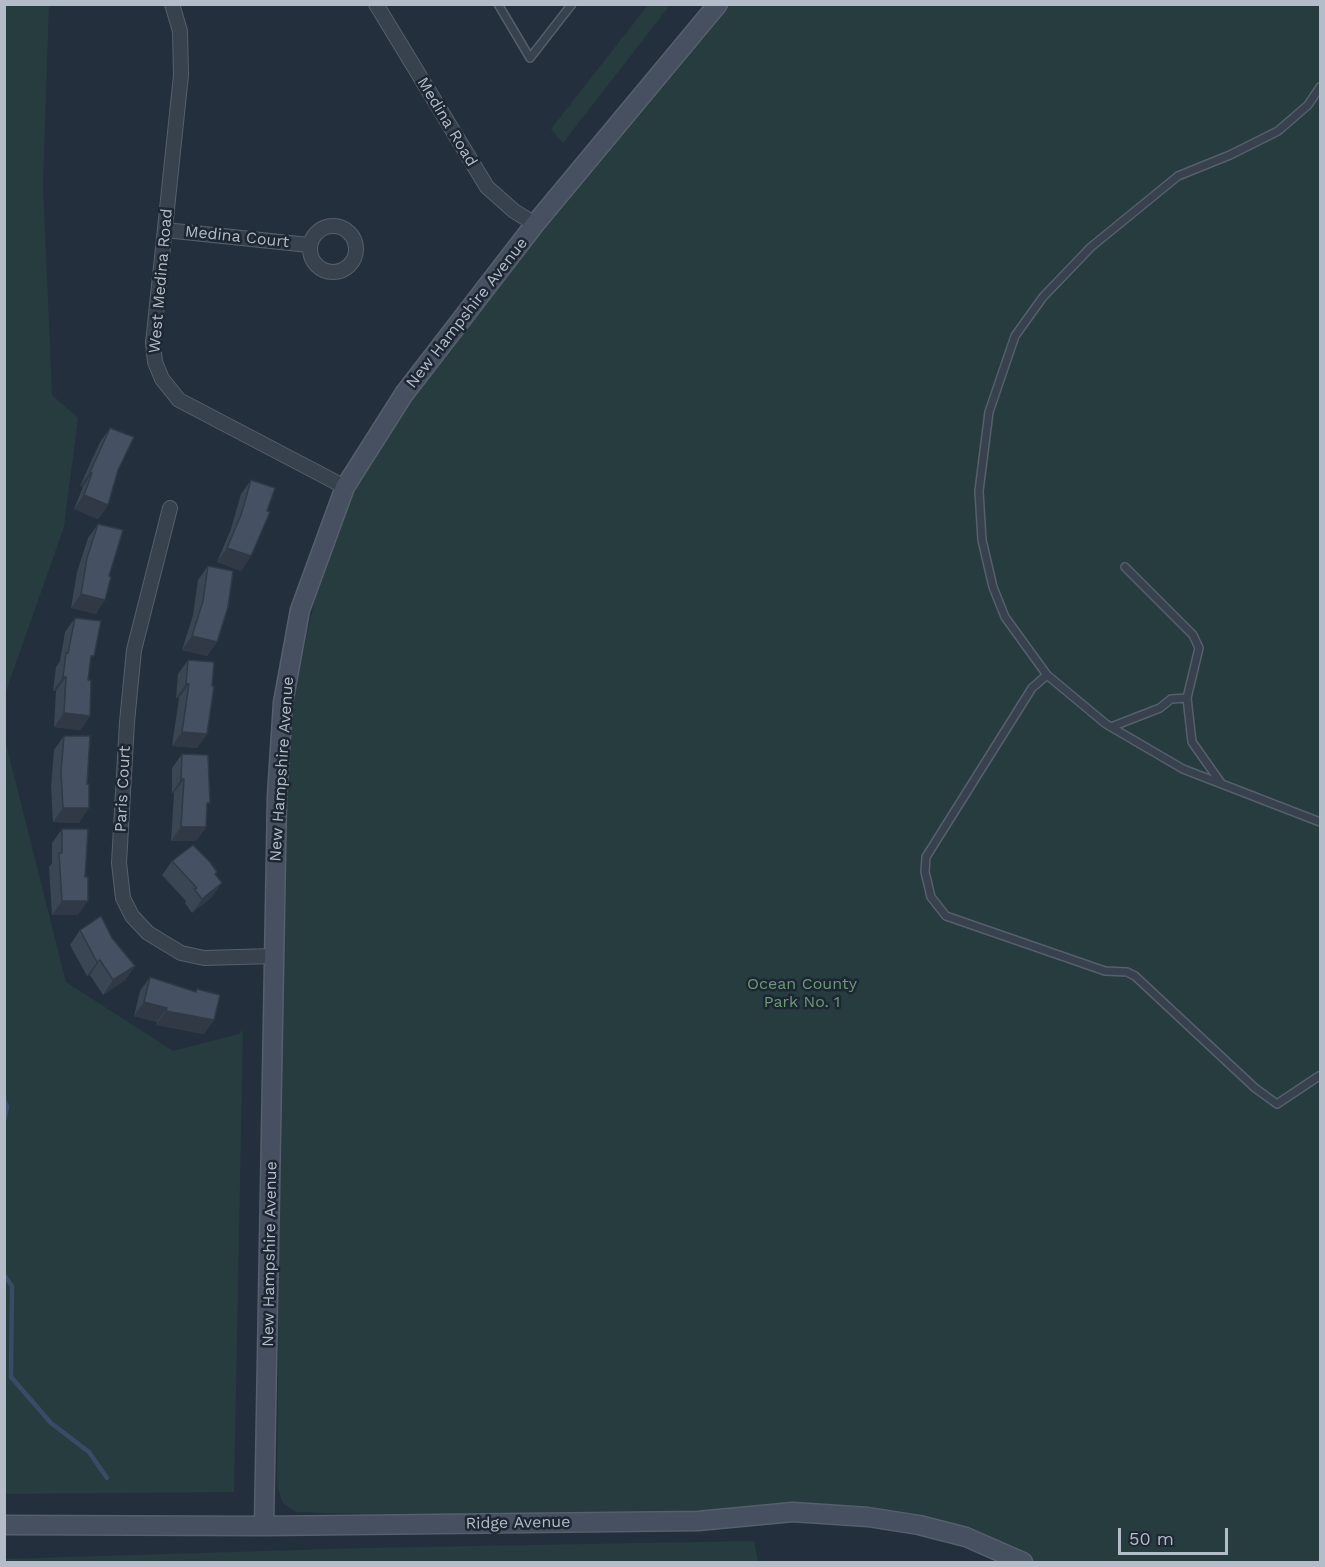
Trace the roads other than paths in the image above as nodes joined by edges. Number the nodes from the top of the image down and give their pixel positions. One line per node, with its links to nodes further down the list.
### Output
1 (172, 4): 8 (street, West Medina Road)
2 (376, 4): 7 (street, Medina Road)
3 (498, 4): 4 (lane)
4 (572, 4)
5 (718, 4): 7 (main road, New Hampshire Avenue)
6 (1320, 87): 13 (lane)
7 (536, 224): 10 (main road, New Hampshire Avenue)
8 (165, 230): 9 (street, Medina Court); 10 (street, West Medina Road)
9 (309, 244)
10 (345, 487): 18 (main road, New Hampshire Avenue)
11 (170, 508): 18 (street, Paris Court)
12 (1125, 567): 14 (lane)
13 (1047, 675): 15 (lane); 19 (lane)
14 (1187, 698): 15 (lane); 16 (lane)
15 (1111, 728): 16 (lane)
16 (1221, 783): 17 (lane)
17 (1320, 822)
18 (274, 956): 21 (main road, New Hampshire Avenue)
19 (1320, 1077)
20 (4, 1525): 21 (main road, Ridge Avenue)
21 (264, 1526): 22 (main road, Ridge Avenue)
22 (1023, 1563)

